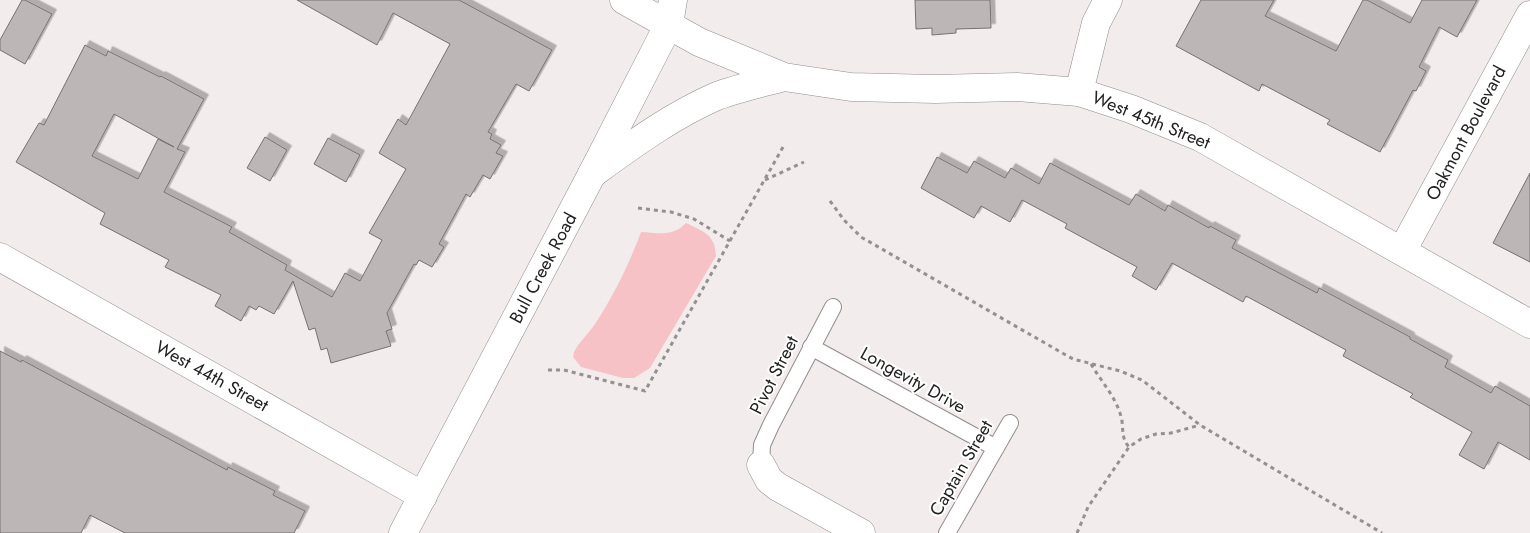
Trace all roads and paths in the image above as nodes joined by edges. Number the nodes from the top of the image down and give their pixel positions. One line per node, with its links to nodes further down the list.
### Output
1 (624, 0): 3 (street, West 45th Street)
2 (1108, 0): 6 (street)
3 (671, 12): 5 (street, West 45th Street); 9 (street, Bull Creek Road)
4 (1530, 15): 14 (street, Oakmont Boulevard)
5 (784, 76): 6 (street, West 45th Street); 9 (street)
6 (1079, 92): 14 (street, West 45th Street)
7 (783, 147): 10 (path)
8 (804, 162): 10 (path)
9 (592, 174): 26 (street, Bull Creek Road)
10 (764, 180): 13 (path)
11 (830, 201): 19 (path)
12 (638, 208): 13 (path)
13 (730, 241): 20 (path)
14 (1402, 251): 17 (street, West 45th Street)
15 (0, 257): 26 (street, West 44th Street)
16 (833, 307): 18 (lane, Pivot Street)
17 (1530, 324)
18 (811, 347): 24 (lane, Longevity Drive); 25 (lane, Pivot Street)
19 (1091, 364): 22 (path); 23 (path)
20 (548, 370)
21 (1010, 423): 24 (lane, Captain Street)
22 (1200, 425): 23 (path); 31 (path)
23 (1129, 447): 30 (path)
24 (996, 448): 29 (lane, Captain Street)
25 (761, 464): 28 (street)
26 (423, 496): 27 (street, Bull Creek Road)
27 (403, 533)
28 (861, 533)
29 (947, 533)
30 (1077, 533)
31 (1382, 533)

